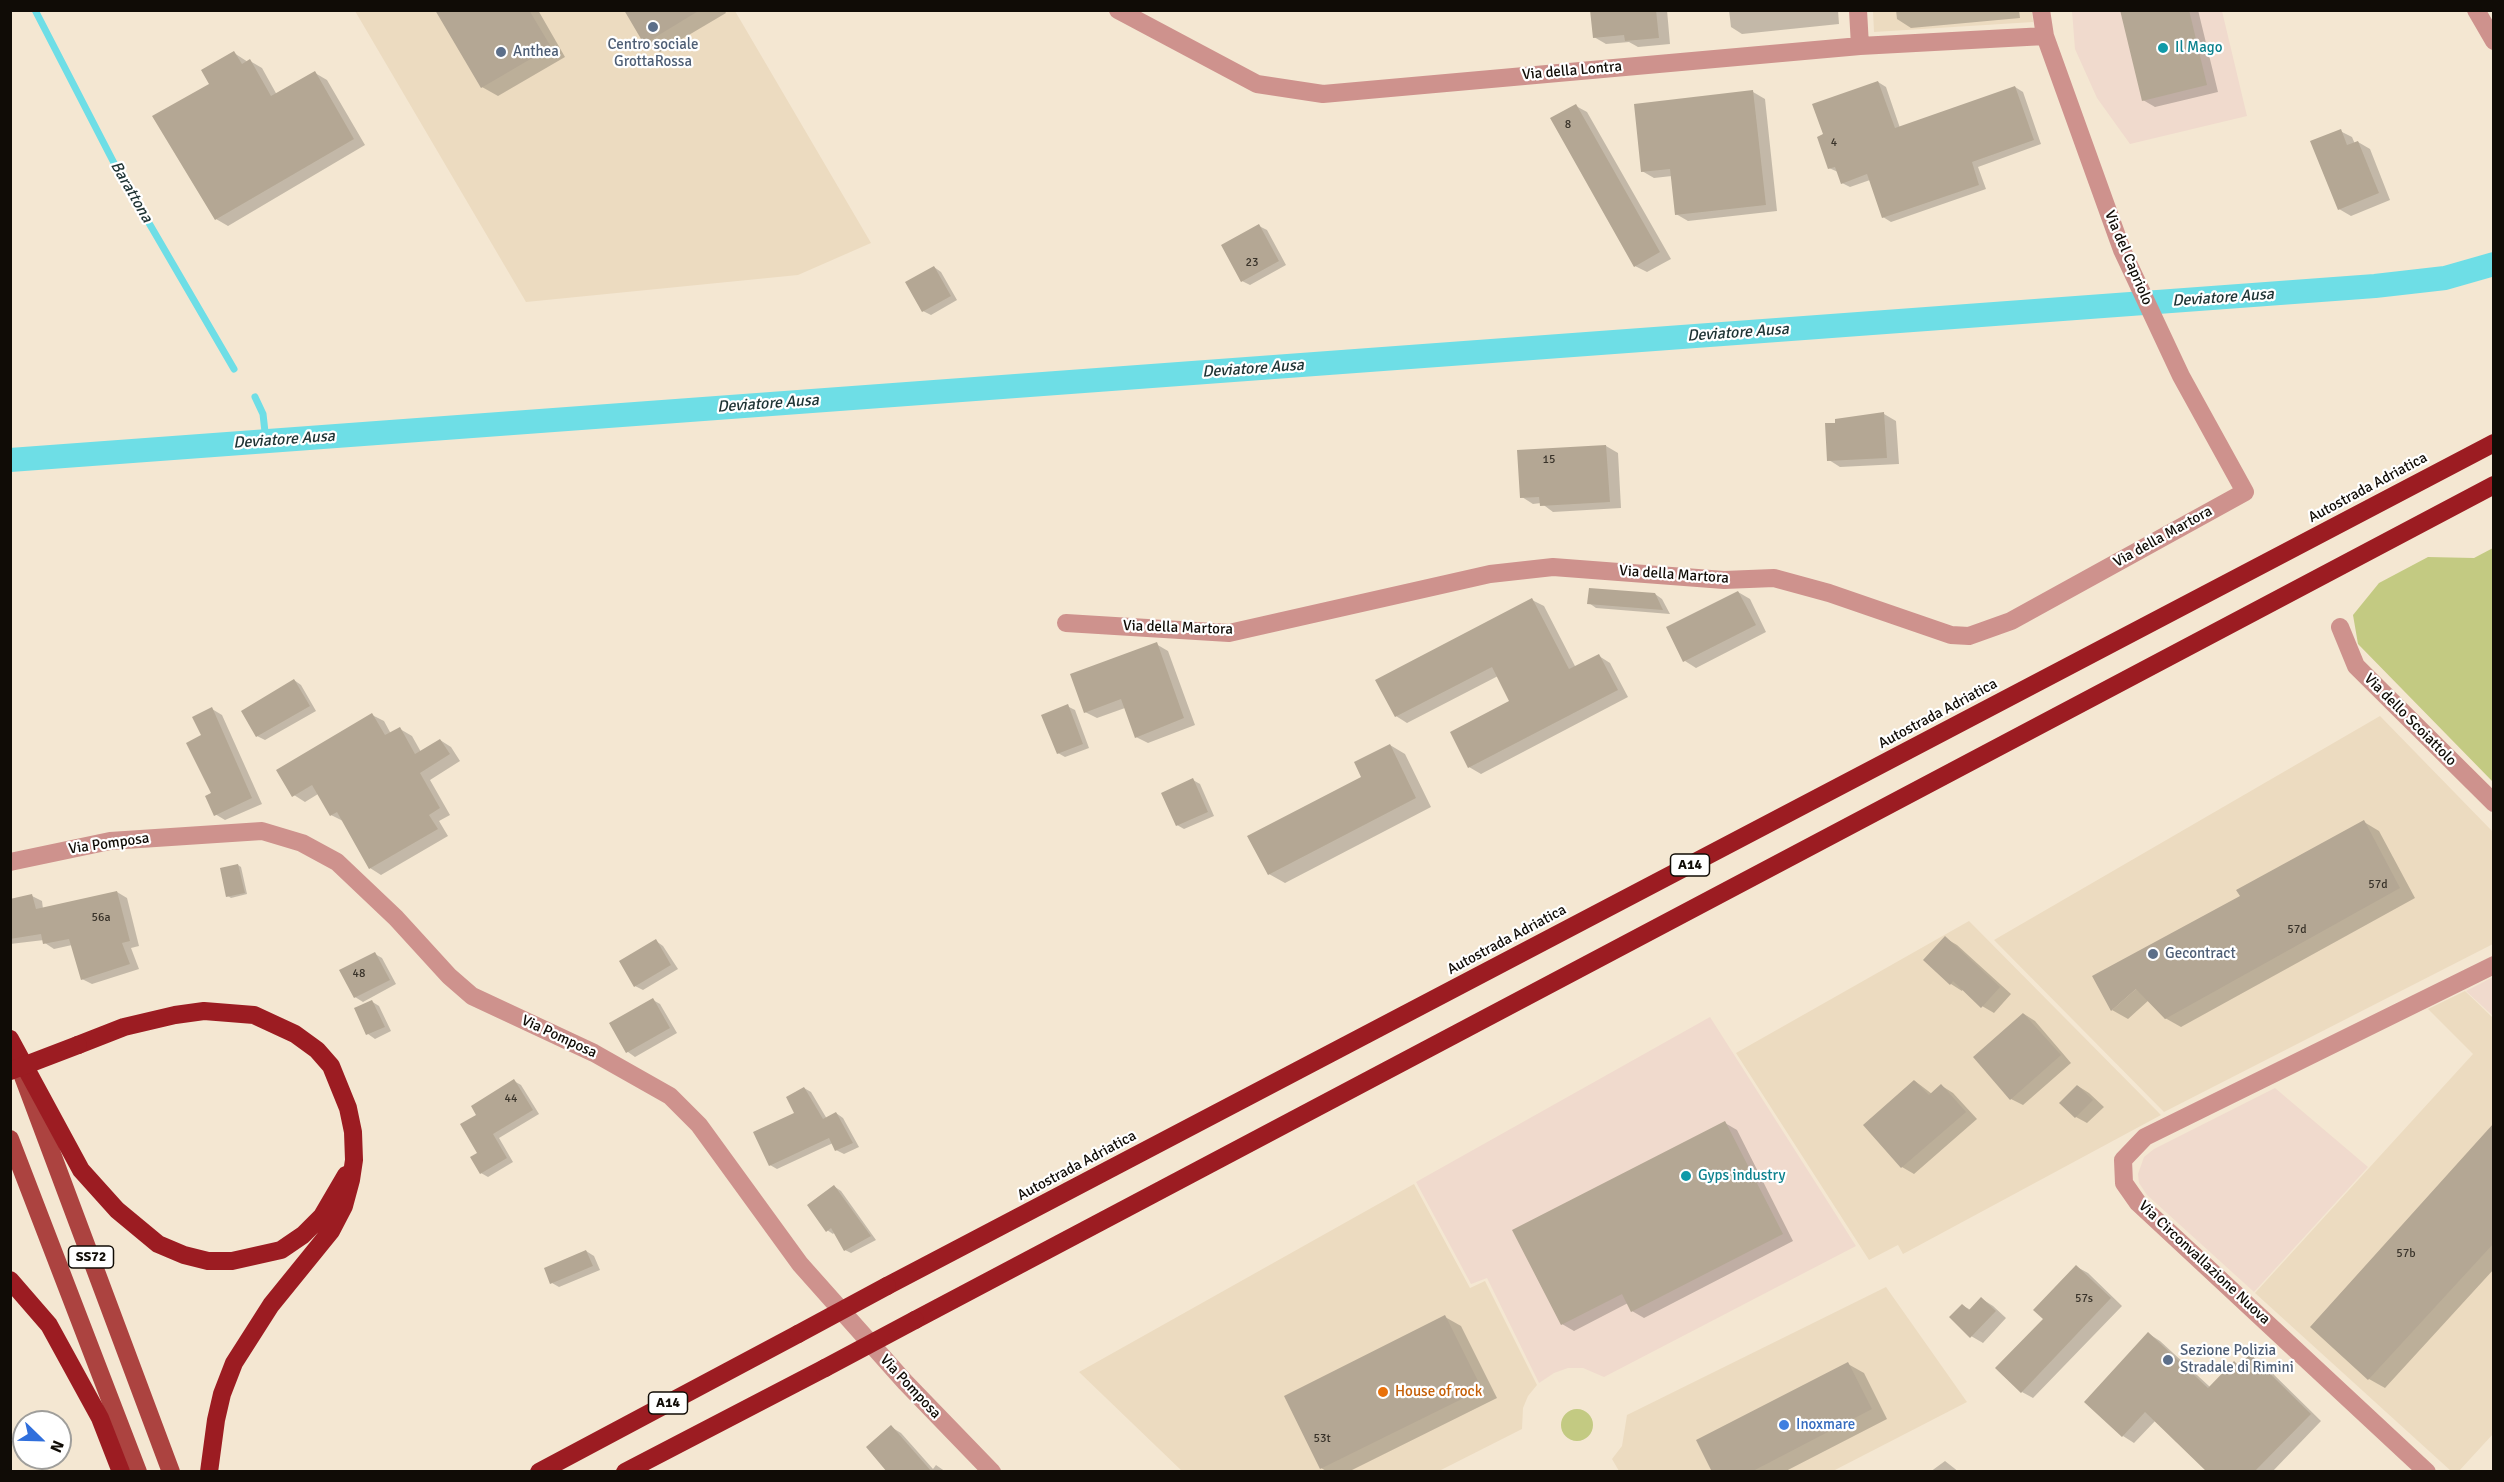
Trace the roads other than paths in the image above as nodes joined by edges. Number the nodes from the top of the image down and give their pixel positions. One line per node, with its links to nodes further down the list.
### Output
1 (1118, 10): 7 (street, Via della Lontra)
2 (1858, 10): 7 (street)
3 (2041, 10): 5 (street, Via del Capriolo)
4 (2476, 10): 6 (street)
5 (2045, 36): 7 (street, Via della Lontra); 10 (street, Via del Capriolo)
6 (2493, 41)
7 (1860, 46)
8 (2493, 443): 25 (highway, Autostrada Adriatica / A14, bridge)
9 (2493, 485): 26 (highway, A14, bridge)
10 (2245, 492): 11 (street, Via della Martora)
11 (1066, 623)
12 (2340, 627): 13 (street, Via dello Scoiattolo)
13 (2493, 803)
14 (10, 862): 27 (street, Via Pomposa)
15 (2493, 964): 28 (street, Via Circonvallazione Nuova)
16 (10, 1041): 19 (highway); 23 (main road, SS72)
17 (10, 1071): 19 (highway, bridge)
18 (10, 1139): 22 (main road, SS72)
19 (354, 1160): 24 (highway)
20 (10, 1280): 21 (highway)
21 (121, 1472)
22 (138, 1472)
23 (171, 1472)
24 (209, 1472)
25 (539, 1472)
26 (624, 1472)
27 (992, 1472)
28 (2427, 1472)

